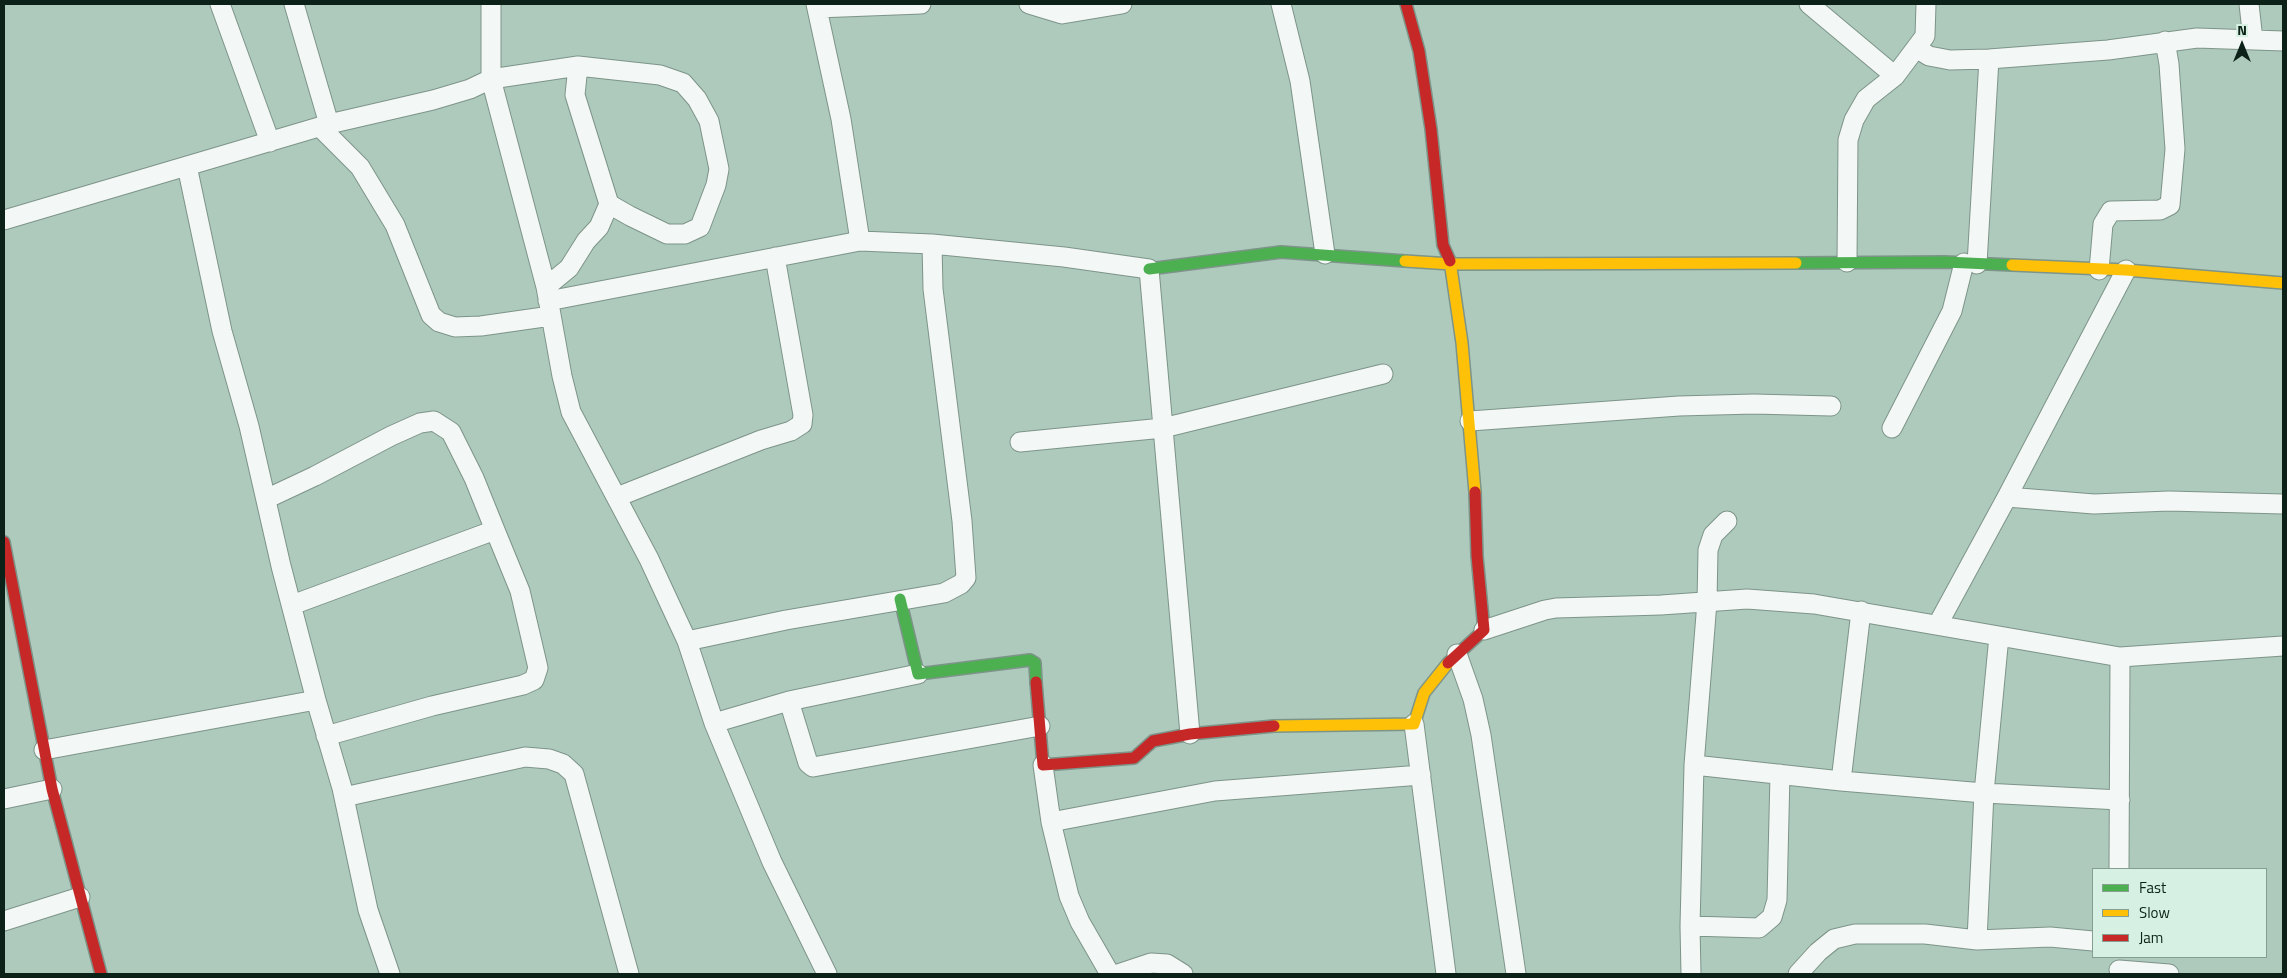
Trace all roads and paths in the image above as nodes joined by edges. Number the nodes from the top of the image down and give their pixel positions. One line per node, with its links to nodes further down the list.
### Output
1 (220, 4): 22 (street)
2 (294, 4): 21 (street)
3 (491, 4): 20 (street)
4 (921, 4): 12 (street)
5 (1029, 4): 6 (street)
6 (1122, 4)
7 (1281, 4): 28 (street)
8 (1406, 4): 32 (street)
9 (1809, 4): 19 (street)
10 (1926, 4): 16 (street)
11 (2249, 4): 13 (street)
12 (816, 6): 26 (street)
13 (2252, 40): 14 (street); 15 (street)
14 (2165, 41): 17 (street); 34 (street)
15 (2283, 41)
16 (1916, 48): 17 (street); 19 (street)
17 (1989, 59): 31 (street)
18 (578, 66): 20 (street); 24 (street); 24 (street)
19 (1895, 76): 30 (street)
20 (491, 79): 21 (street); 37 (street)
21 (324, 126): 22 (street); 37 (street)
22 (270, 142): 23 (street)
23 (187, 166): 25 (street); 46 (street)
24 (610, 204): 37 (street)
25 (4, 220)
26 (860, 241): 27 (street); 29 (street)
27 (932, 244): 33 (street); 51 (street)
28 (1325, 254): 32 (street); 33 (street)
29 (775, 258): 37 (street); 44 (street)
30 (1847, 262): 31 (street); 32 (street)
31 (1970, 263): 34 (street); 42 (street)
32 (1451, 264): 40 (street)
33 (1149, 269): 41 (street)
34 (2099, 270): 35 (street)
35 (2126, 270): 36 (street); 45 (street)
36 (2283, 283)
37 (548, 301): 44 (street)
38 (1383, 374): 41 (street)
39 (1832, 406): 40 (street)
40 (1470, 421): 56 (street)
41 (1163, 428): 43 (street); 68 (street)
42 (1892, 428)
43 (1020, 442)
44 (616, 496): 58 (street)
45 (2007, 498): 47 (street); 55 (street)
46 (266, 499): 49 (street); 53 (street)
47 (2283, 504)
48 (1727, 521): 52 (street)
49 (495, 530): 53 (street); 69 (street)
50 (4, 542): 70 (street)
51 (900, 599): 58 (street); 62 (street)
52 (1707, 602): 54 (street); 56 (street); 72 (street)
53 (292, 606): 63 (street)
54 (1862, 611): 55 (street); 75 (street)
55 (1938, 624): 57 (street)
56 (1484, 630): 60 (street)
57 (1999, 636): 61 (street); 77 (street)
58 (687, 641): 65 (street)
59 (2283, 646): 61 (street)
60 (1457, 654): 66 (street); 97 (street)
61 (2120, 657): 80 (street)
62 (918, 674): 64 (street); 67 (street)
63 (316, 700): 69 (street); 70 (street)
64 (789, 701): 65 (street); 67 (street)
65 (714, 723): 92 (street)
66 (1414, 724): 68 (street); 74 (street)
67 (1040, 726): 71 (street)
68 (1190, 734): 71 (street)
69 (326, 736): 78 (street)
70 (44, 750): 76 (street)
71 (1043, 765): 81 (street)
72 (1694, 765): 73 (street); 85 (street)
73 (1780, 774): 75 (street); 85 (street)
74 (1421, 775): 81 (street); 96 (street)
75 (1841, 781): 77 (street)
76 (52, 788): 79 (street); 83 (street)
77 (1984, 793): 80 (street); 86 (street)
78 (344, 797): 90 (street); 91 (street)
79 (4, 799)
80 (2120, 800): 82 (street)
81 (1051, 822): 93 (street)
82 (2119, 868)
83 (80, 897): 84 (street); 89 (street)
84 (4, 921)
85 (1690, 926): 98 (street)
86 (1977, 940): 87 (street); 99 (street)
87 (2092, 942)
88 (2119, 967): 100 (street)
89 (98, 973)
90 (390, 974)
91 (629, 974)
92 (827, 974)
93 (1110, 974)
94 (1118, 974): 95 (street)
95 (1183, 974)
96 (1446, 974)
97 (1516, 974)
98 (1691, 974)
99 (1798, 974)
100 (2170, 974)

